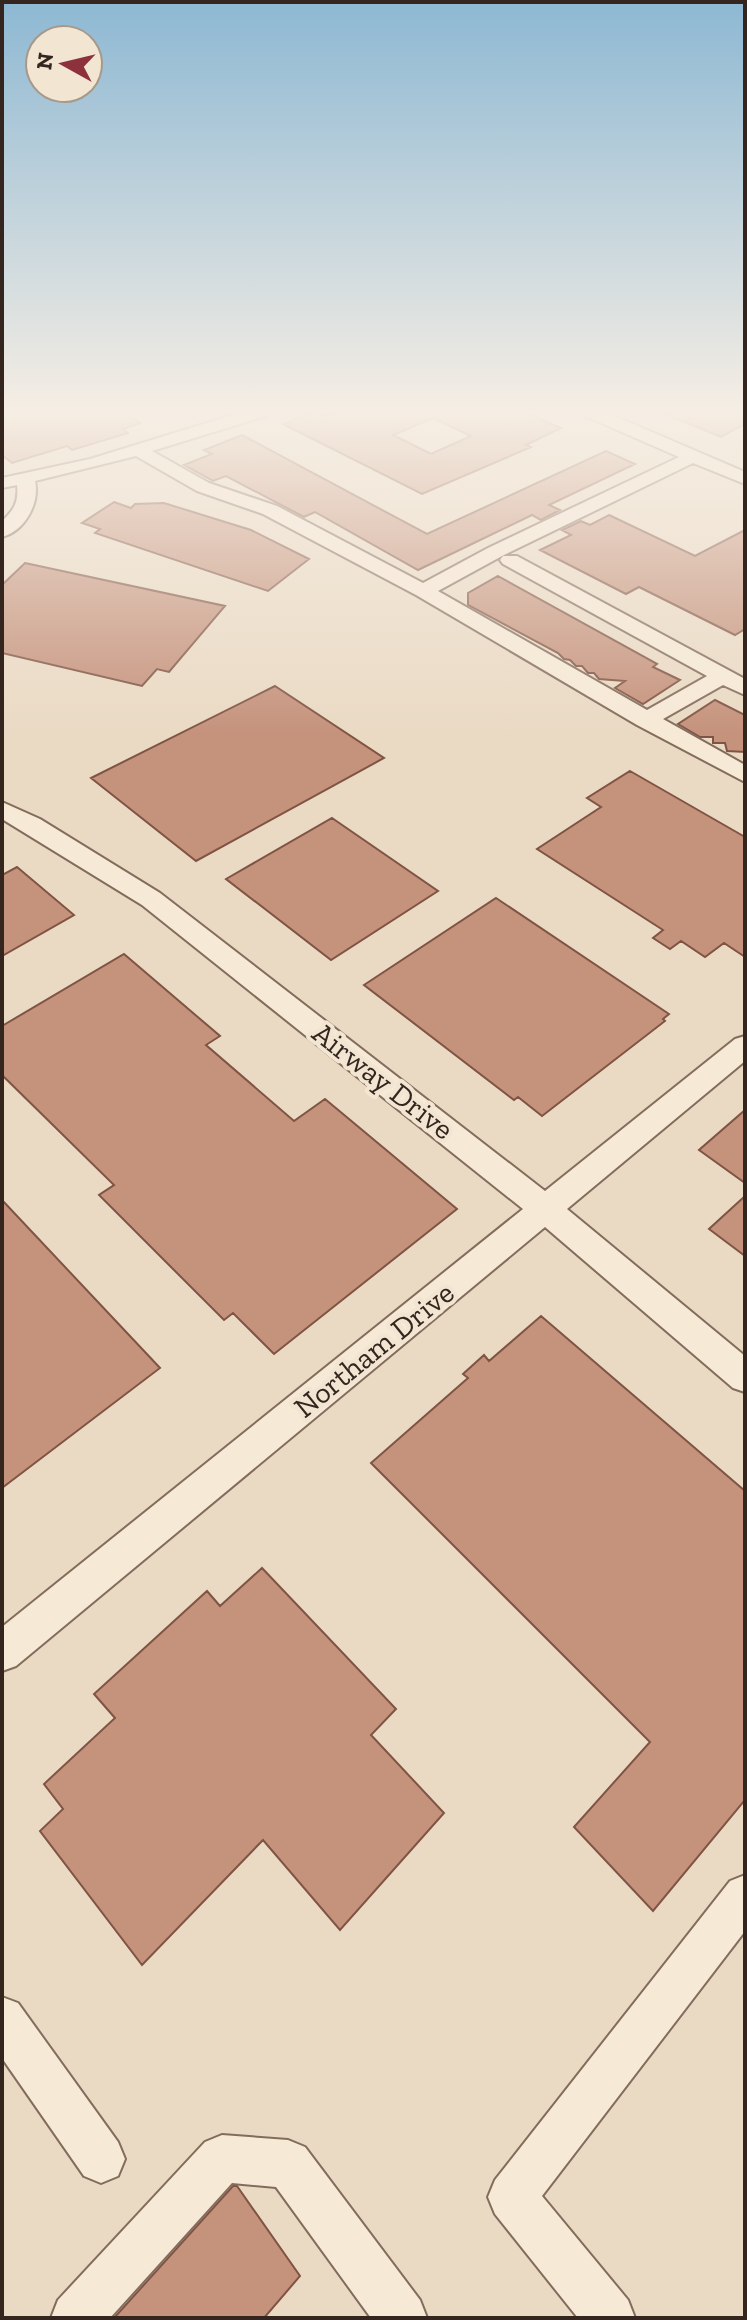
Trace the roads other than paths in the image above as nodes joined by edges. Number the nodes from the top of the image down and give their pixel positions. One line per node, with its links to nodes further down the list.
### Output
1 (288, 519): 4 (street)
2 (567, 519): 4 (street)
3 (510, 560): 5 (street)
4 (423, 591): 7 (street)
5 (722, 676): 6 (street); 7 (street)
6 (745, 688)
7 (645, 720): 8 (street)
8 (745, 775)
9 (2, 810): 11 (street, Airway Drive)
10 (745, 1046): 11 (street, Northam Drive)
11 (547, 1210): 12 (street, Airway Drive); 13 (street, Northam Drive)
12 (745, 1377)
13 (2, 1652)
14 (745, 1896): 19 (street)
15 (2, 2019): 16 (street)
16 (101, 2159)
17 (76, 2318): 18 (street)
18 (402, 2318)
19 (610, 2318)

